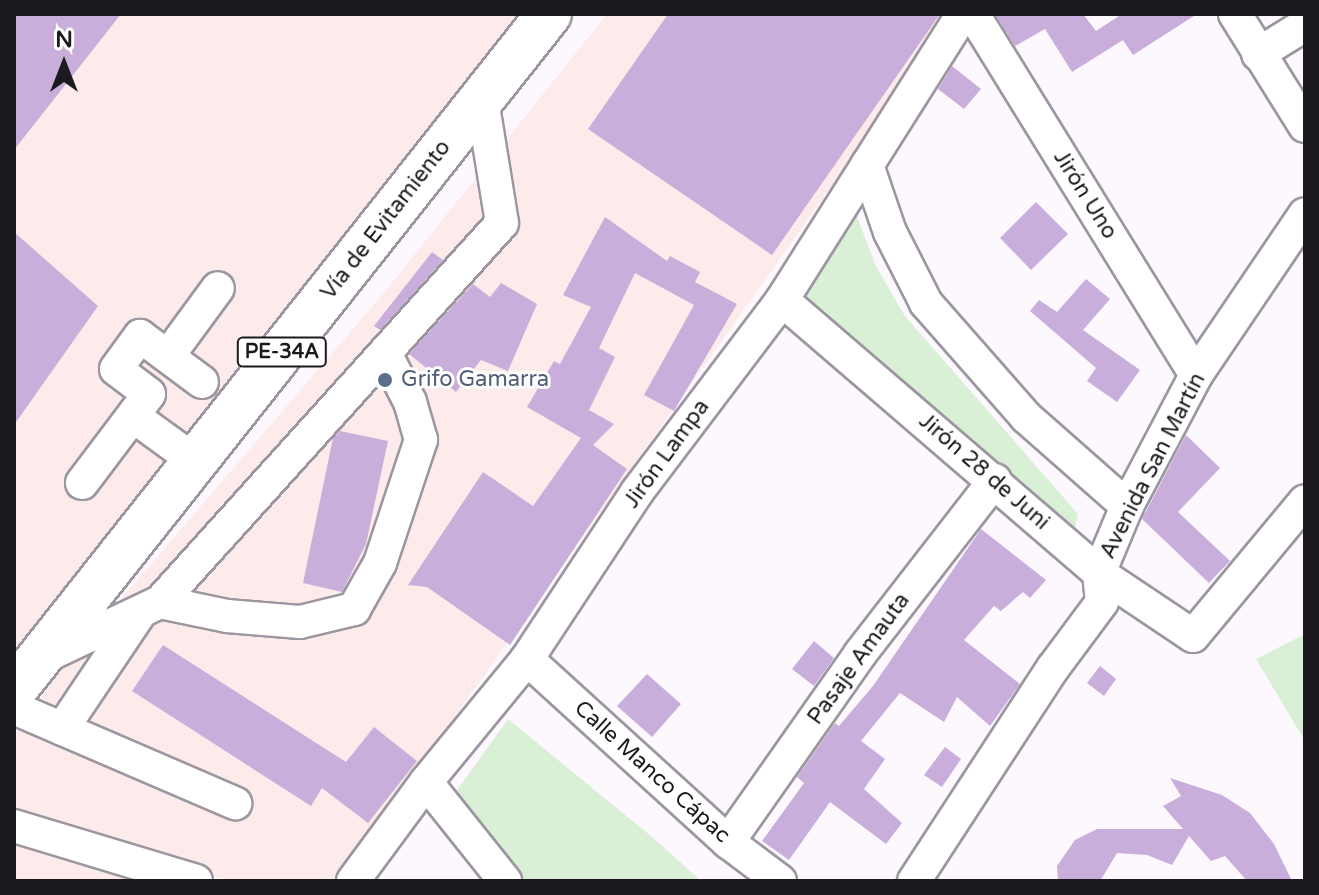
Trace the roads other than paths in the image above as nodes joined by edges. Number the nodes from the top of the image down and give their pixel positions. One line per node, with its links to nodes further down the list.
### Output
1 (549, 14): 7 (highway, Vía de Evitamiento / PE-34A)
2 (963, 14): 9 (street, Jirón Lampa)
3 (973, 14): 15 (street, Jirón Uno)
4 (1235, 14): 6 (street)
5 (1305, 25): 6 (street)
6 (1258, 54): 8 (street)
7 (482, 99): 13 (street); 18 (highway, Vía de Evitamiento / PE-34A)
8 (1305, 126)
9 (867, 165): 12 (street, Jirón Lampa); 22 (street)
10 (1305, 214): 15 (street, Avenida San Martín)
11 (218, 288): 14 (street)
12 (782, 300): 19 (street, Jirón 28 de Juni); 25 (street, Jirón Lampa)
13 (385, 353): 24 (street); 24 (street)
14 (168, 356): 16 (street); 17 (street)
15 (1196, 375): 22 (street, Avenida San Martín)
16 (202, 382)
17 (133, 416): 18 (street); 20 (street)
18 (195, 461): 26 (highway, Vía de Evitamiento / PE-34A)
19 (995, 480): 23 (street, Jirón 28 de Juni); 31 (street, Pasaje Amauta)
20 (82, 483)
21 (1305, 501): 23 (street, Jirón 28 de Juni)
22 (1127, 506): 23 (street, Avenida San Martín)
23 (1099, 573): 37 (street, Avenida San Martín)
24 (150, 607): 26 (street); 27 (street)
25 (527, 659): 28 (street, Jirón Lampa); 31 (street, Calle Manco Cápac)
26 (20, 683): 27 (street)
27 (62, 729): 29 (street)
28 (426, 782): 34 (street, Jirón Lampa); 35 (street)
29 (235, 803)
30 (14, 826): 32 (street)
31 (728, 842): 36 (street, Calle Manco Cápac)
32 (155, 874): 33 (street)
33 (196, 881)
34 (353, 881)
35 (505, 881)
36 (780, 881)
37 (914, 881)

